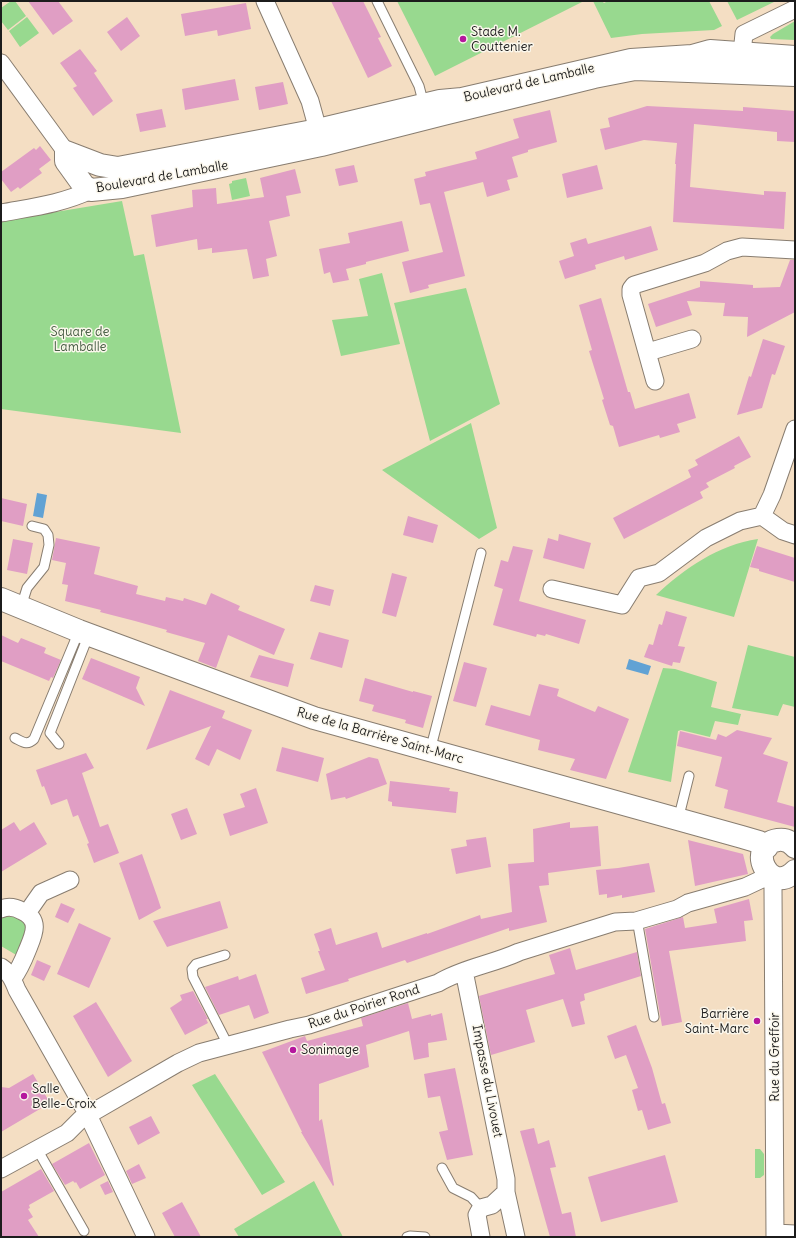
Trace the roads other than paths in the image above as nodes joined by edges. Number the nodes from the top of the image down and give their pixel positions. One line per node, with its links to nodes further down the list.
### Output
1 (265, 1): 9 (street)
2 (377, 1): 8 (lane)
3 (795, 9): 6 (street)
4 (795, 57): 6 (street, Boulevard de Lamballe)
5 (1, 63): 10 (street)
6 (741, 63): 7 (street, Boulevard de Lamballe); 8 (street, Boulevard de Lamballe); 9 (street, Boulevard de Lamballe)
7 (795, 74)
8 (424, 105): 9 (street, Boulevard de Lamballe)
9 (320, 138): 10 (street, Boulevard de Lamballe); 11 (street, Boulevard de Lamballe)
10 (66, 152): 11 (street, Boulevard de Lamballe)
11 (91, 190): 12 (street)
12 (1, 213)
13 (795, 250): 15 (street)
14 (692, 339): 15 (street)
15 (648, 352): 16 (street)
16 (655, 381)
17 (795, 429): 18 (street)
18 (762, 516): 20 (street); 22 (street)
19 (32, 526): 24 (lane)
20 (795, 535)
21 (480, 553): 28 (lane)
22 (552, 589)
23 (1, 599): 24 (street, Rue de la Barrière Saint-Marc)
24 (21, 607): 25 (street, Rue de la Barrière Saint-Marc)
25 (84, 633): 26 (lane); 27 (lane); 28 (street, Rue de la Barrière Saint-Marc)
26 (15, 738)
27 (59, 744)
28 (430, 751): 30 (street, Rue de la Barrière Saint-Marc)
29 (689, 776): 30 (lane)
30 (678, 820): 31 (street, Rue de la Barrière Saint-Marc)
31 (766, 847): 32 (street); 33 (street)
32 (795, 847)
33 (779, 874): 35 (street, Rue du Poirier Rond); 36 (street, Rue du Greffoir)
34 (70, 880): 38 (street)
35 (745, 887): 36 (street); 39 (street, Rue du Poirier Rond)
36 (774, 908): 53 (street, Rue du Greffoir)
37 (1, 909): 38 (street)
38 (27, 913): 42 (street)
39 (636, 921): 41 (street, Rue du Poirier Rond); 43 (lane)
40 (225, 955): 44 (lane)
41 (464, 971): 44 (street, Rue du Poirier Rond); 49 (street, Impasse du Livouet)
42 (7, 973): 45 (street)
43 (654, 1017)
44 (228, 1045): 45 (street, Rue du Poirier Rond)
45 (88, 1115): 46 (street, Rue du Poirier Rond); 54 (street)
46 (37, 1149): 48 (street, Rue du Poirier Rond); 51 (lane)
47 (442, 1168): 50 (lane)
48 (1, 1169)
49 (506, 1192): 50 (street); 58 (street, Impasse du Livouet)
50 (481, 1208): 57 (street)
51 (84, 1231)
52 (795, 1234): 53 (street)
53 (775, 1235)
54 (146, 1237)
55 (407, 1237): 56 (lane)
56 (425, 1237)
57 (481, 1237)
58 (516, 1237)

